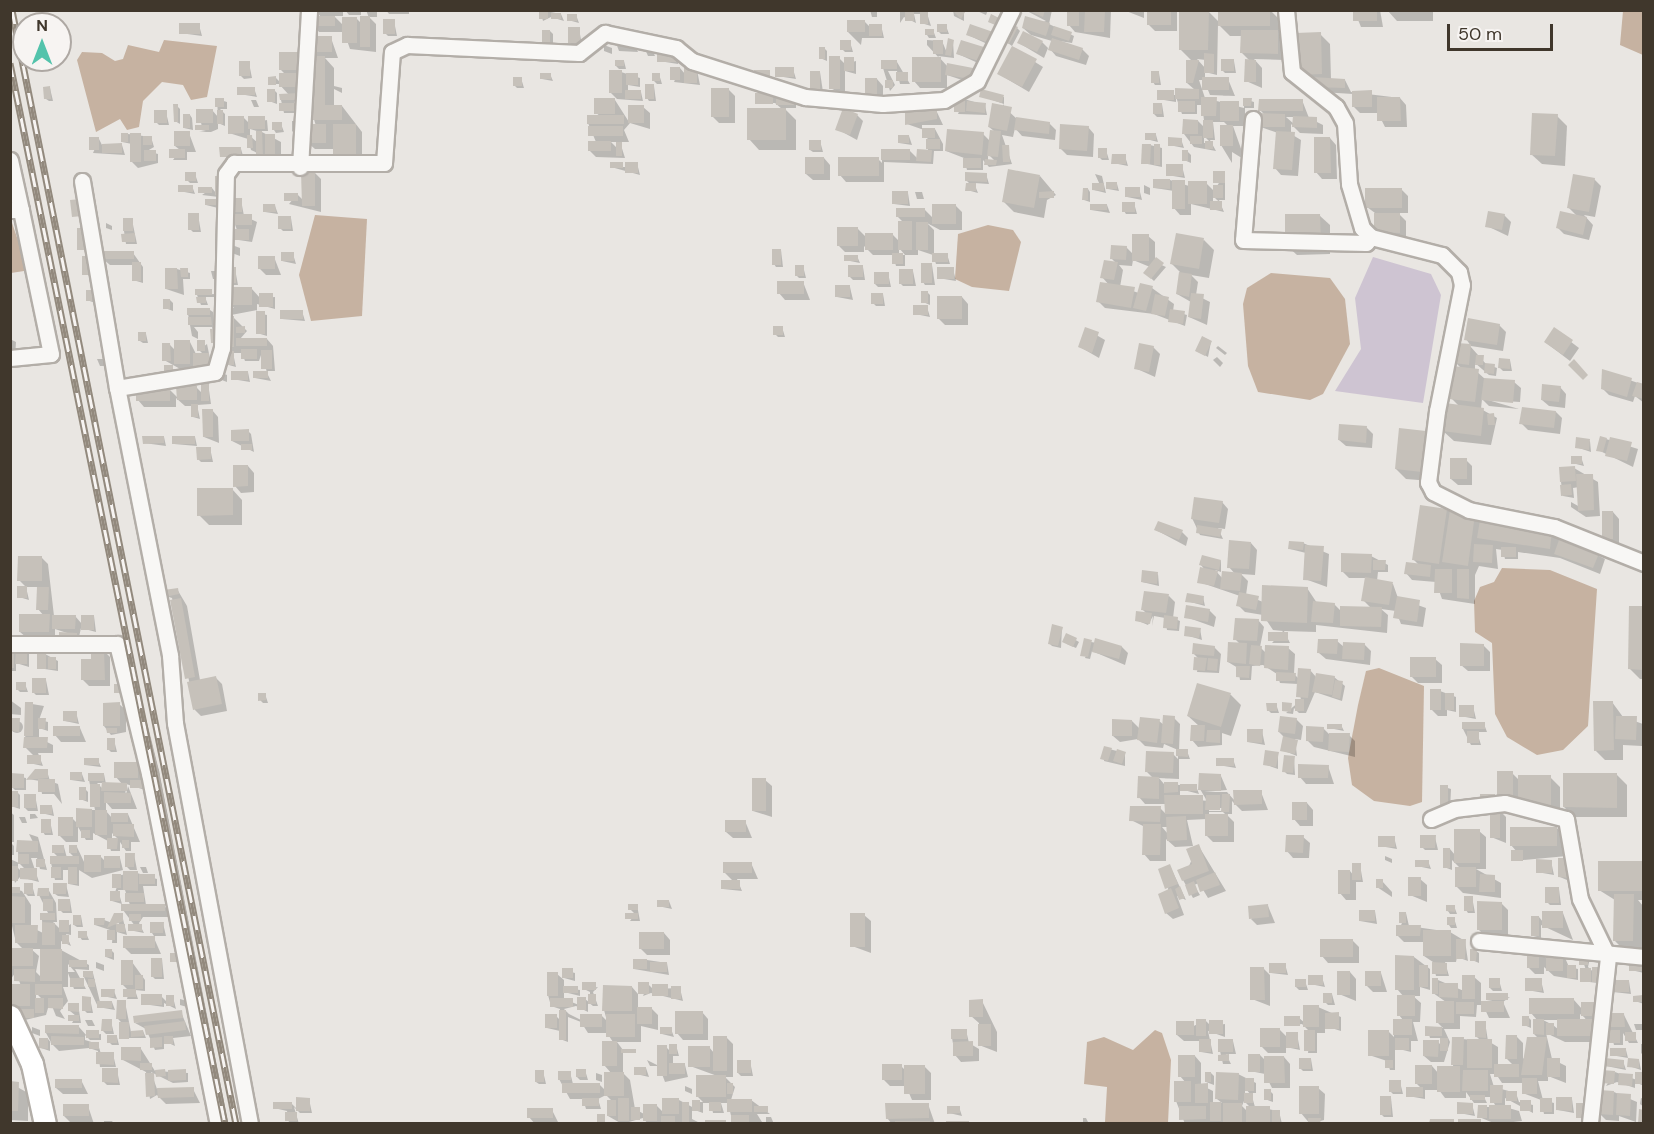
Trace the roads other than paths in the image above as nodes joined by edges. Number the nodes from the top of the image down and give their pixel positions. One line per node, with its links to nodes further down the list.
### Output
1 (309, 10): 6 (street)
2 (1012, 10): 6 (street)
3 (1286, 10): 9 (street)
4 (1253, 119): 9 (street)
5 (10, 160): 8 (street)
6 (300, 167): 11 (street)
7 (82, 180): 11 (street)
8 (16, 210): 10 (street)
9 (1371, 237): 12 (street)
10 (10, 358)
11 (117, 388): 21 (street)
12 (1644, 563)
13 (10, 644): 20 (street)
14 (1431, 819): 16 (street)
15 (1479, 941): 16 (street)
16 (1608, 957): 17 (street); 22 (street)
17 (1644, 957)
18 (10, 1016): 19 (main road)
19 (45, 1124)
20 (218, 1124)
21 (250, 1124)
22 (1590, 1124)

